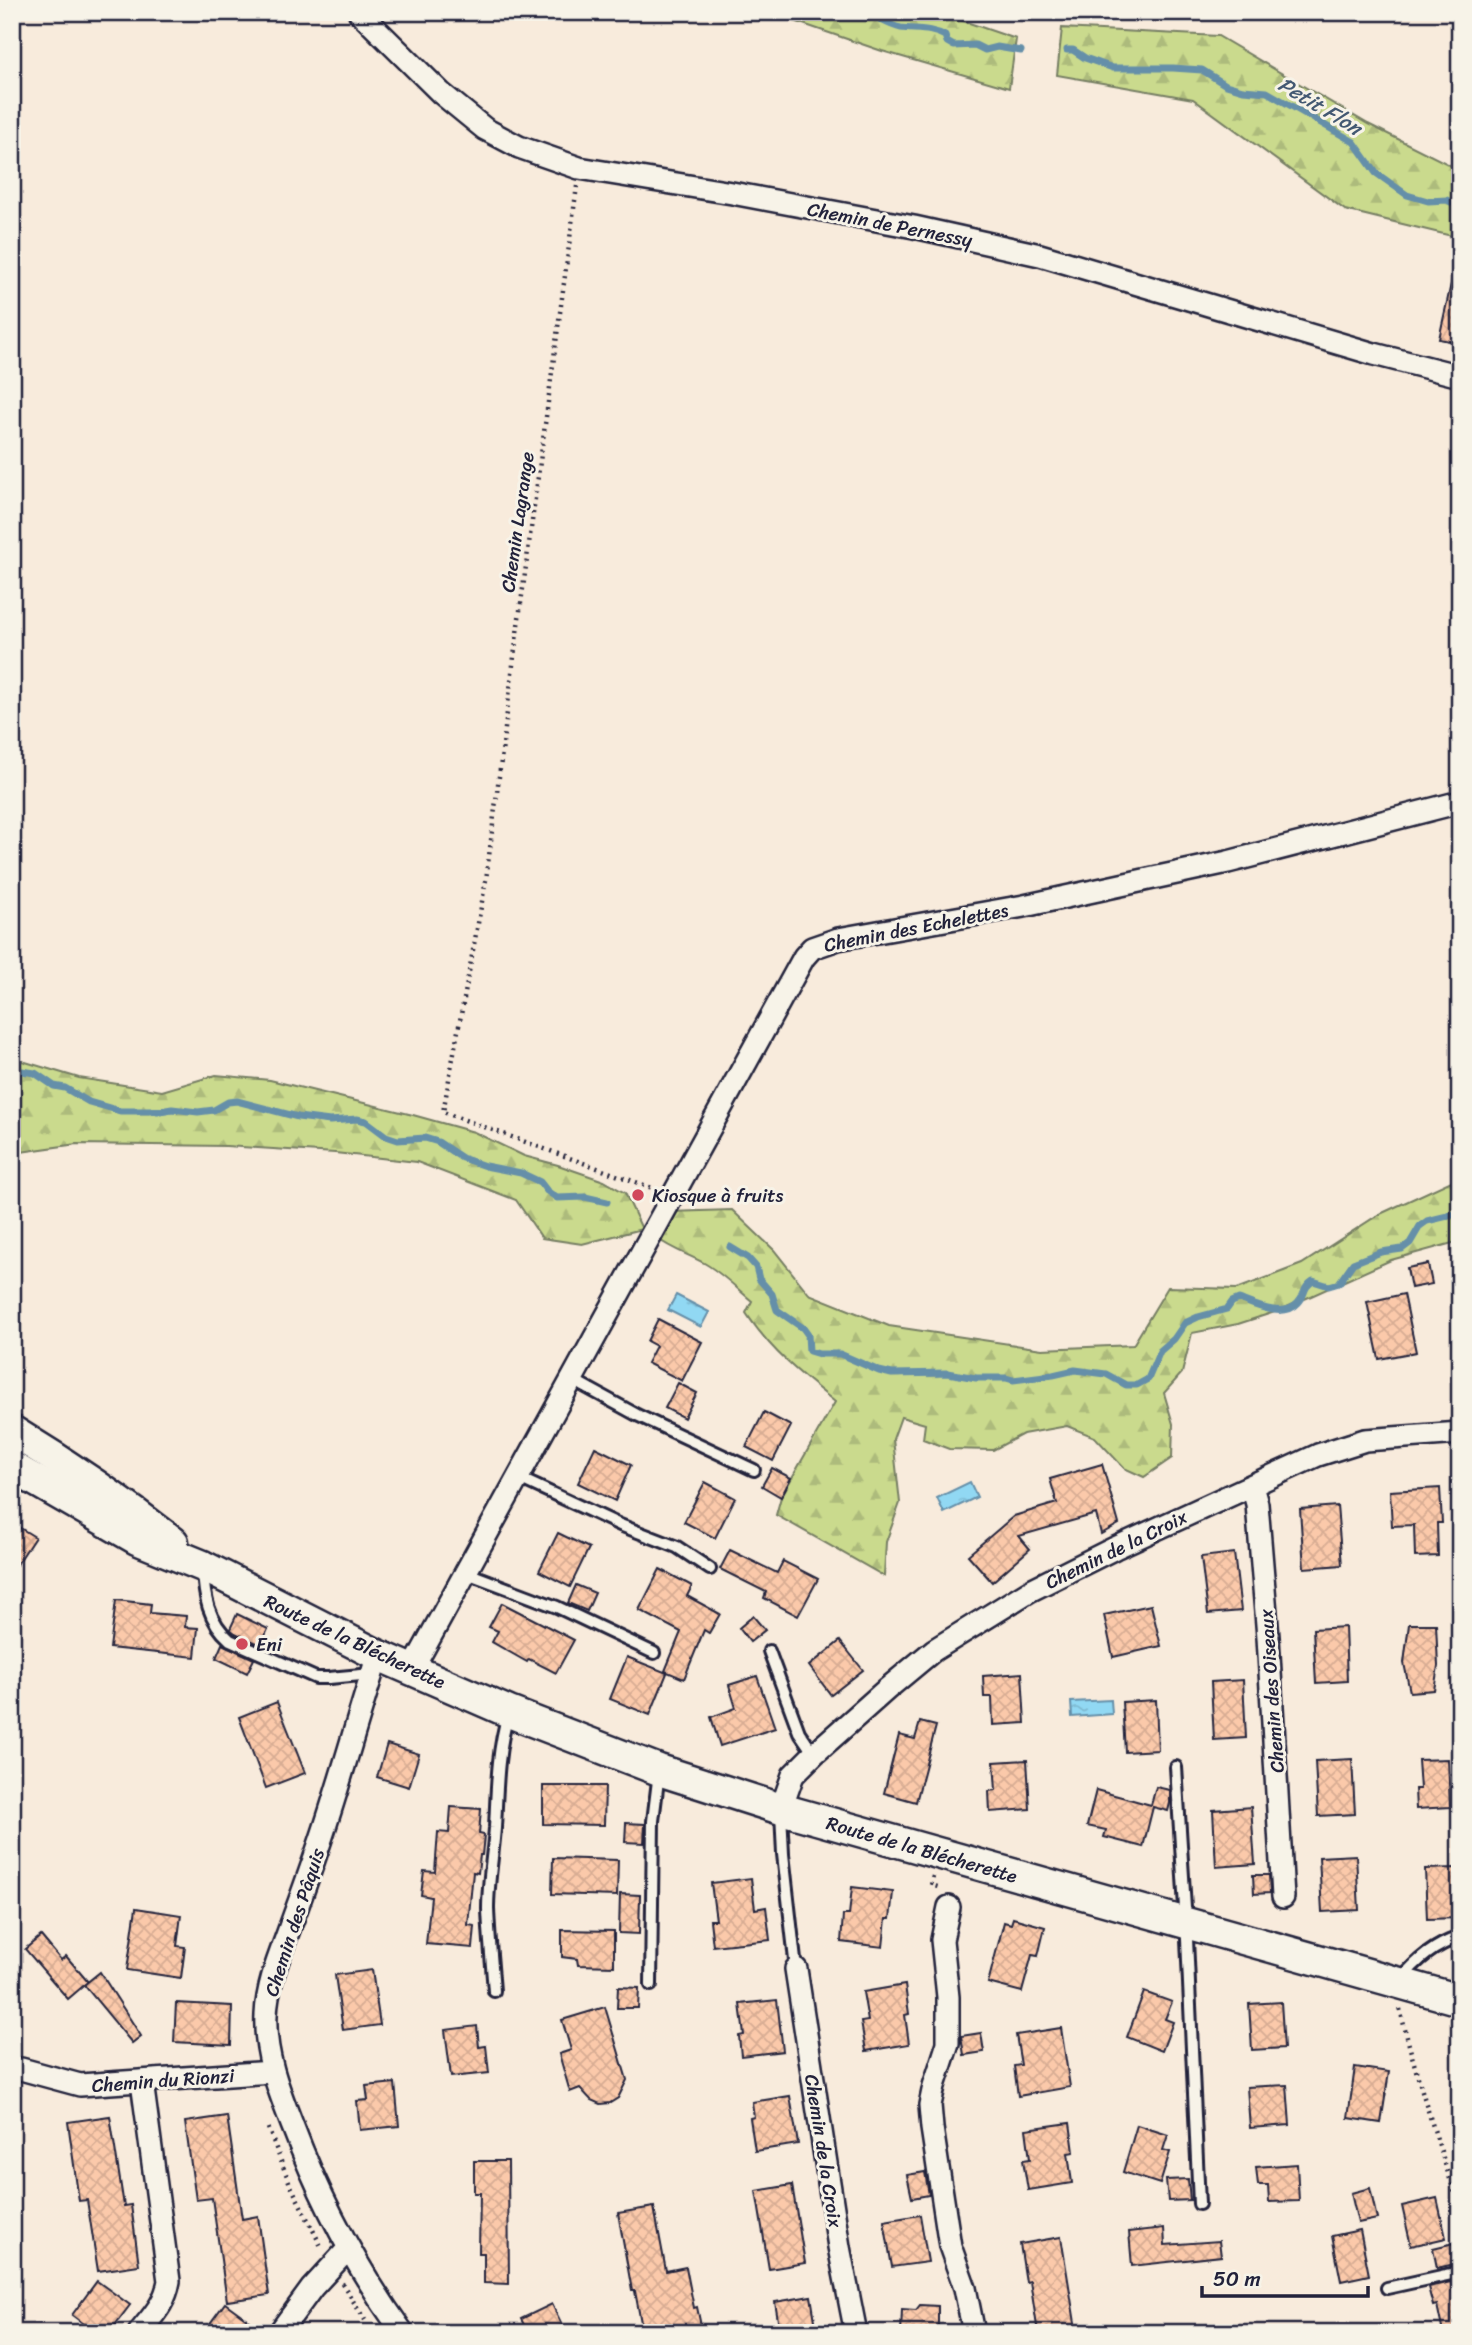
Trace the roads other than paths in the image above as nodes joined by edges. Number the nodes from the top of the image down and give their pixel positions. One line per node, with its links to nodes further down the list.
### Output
1 (359, 12): 2 (street, Chemin de Pernessy)
2 (1460, 376)
3 (1460, 802): 4 (street, Chemin des Echelettes)
4 (573, 1380): 8 (lane); 9 (street, Chemin des Echelettes)
5 (12, 1431): 11 (main road, Route de la Blécherette)
6 (1460, 1433): 10 (street, Chemin de la Croix)
7 (12, 1467): 11 (main road, Route de la Blécherette)
8 (754, 1470)
9 (519, 1478): 12 (lane); 13 (street, Chemin des Echelettes)
10 (1252, 1486): 19 (street, Chemin de la Croix); 23 (street, Chemin des Oiseaux)
11 (203, 1566): 16 (main road, Route de la Blécherette); 16 (lane)
12 (710, 1569)
13 (467, 1573): 15 (lane); 17 (street, Chemin des Echelettes)
14 (769, 1651): 19 (lane)
15 (654, 1653)
16 (375, 1664): 17 (main road, Route de la Blécherette); 33 (street, Chemin des Pâquis)
17 (412, 1670): 18 (main road, Route de la Blécherette)
18 (509, 1712): 21 (main road, Route de la Blécherette); 30 (lane)
19 (814, 1754): 22 (street, Chemin de la Croix)
20 (1176, 1767): 25 (lane)
21 (659, 1770): 22 (main road, Route de la Blécherette); 28 (lane)
22 (781, 1809): 25 (main road, Route de la Blécherette); 27 (lane)
23 (1283, 1897)
24 (949, 1907): 43 (street)
25 (1185, 1923): 29 (main road, Route de la Blécherette); 35 (lane)
26 (1460, 1937): 29 (lane)
27 (796, 1969): 42 (street, Chemin de la Croix)
28 (651, 1985)
29 (1399, 1989): 31 (main road, Route de la Blécherette)
30 (494, 1991)
31 (1460, 2000)
32 (12, 2070): 34 (street, Chemin du Rionzi)
33 (273, 2073): 34 (street, Chemin du Rionzi); 36 (street, Chemin des Pâquis)
34 (142, 2082): 39 (street)
35 (1199, 2204)
36 (348, 2249): 40 (street); 41 (street, Chemin des Pâquis)
37 (1460, 2272): 38 (lane)
38 (1387, 2288)
39 (139, 2333)
40 (279, 2333)
41 (403, 2333)
42 (856, 2333)
43 (974, 2333)

